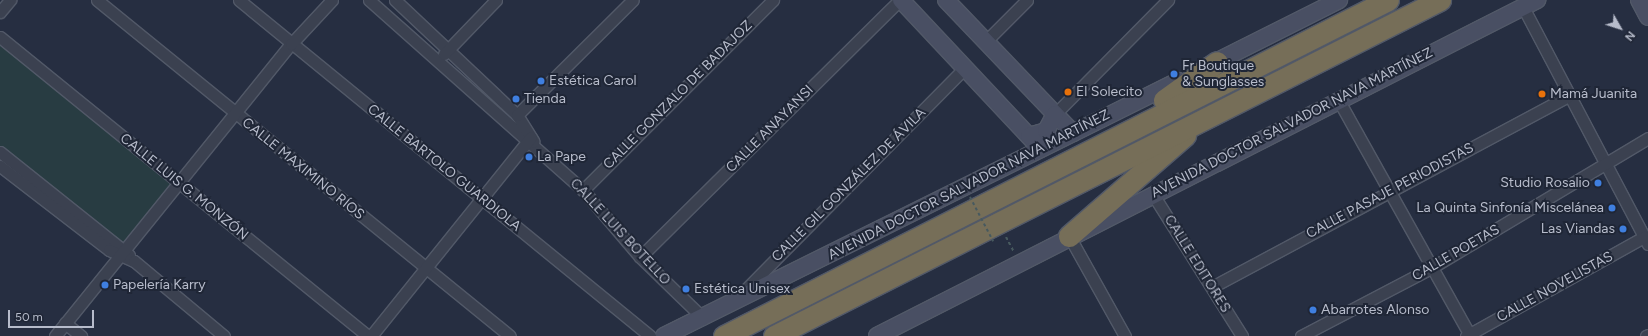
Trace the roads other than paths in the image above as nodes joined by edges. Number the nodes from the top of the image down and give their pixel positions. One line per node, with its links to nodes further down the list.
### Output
1 (10, 0): 20 (street)
2 (97, 0): 32 (street, CALLE MAXIMINO RÍOS)
3 (239, 0): 25 (street, CALLE BARTOLO GUARDIOLA)
4 (332, 0): 25 (street)
5 (369, 0): 27 (street, CALLE LUIS BOTELLO)
6 (395, 0): 26 (street, CALLE LUIS BOTELLO)
7 (496, 0): 26 (street)
8 (633, 0): 35 (street)
9 (773, 0): 46 (street, CALLE GONZALO DE BADAJOZ)
10 (901, 0): 29 (main road); 53 (street, CALLE ANAYANSI)
11 (946, 0): 24 (main road)
12 (1027, 0): 24 (street)
13 (1168, 0): 33 (street)
14 (1318, 0): 22 (street)
15 (1339, 0): 22 (main road, AVENIDA DOCTOR SALVADOR NAVA MARTÍNEZ)
16 (1440, 0): 34 (highway)
17 (1639, 0): 21 (main road)
18 (1531, 2): 30 (street); 31 (main road, AVENIDA DOCTOR SALVADOR NAVA MARTÍNEZ)
19 (1383, 3): 44 (highway, AVENIDA DOCTOR SALVADOR NAVA MARTÍNEZ)
20 (0, 12)
21 (1648, 17)
22 (1300, 20): 28 (main road, AVENIDA DOCTOR SALVADOR NAVA MARTÍNEZ)
23 (0, 37): 45 (street, CALLE LUIS G. MONZÓN)
24 (986, 41): 33 (main road)
25 (291, 44): 32 (street); 49 (street, CALLE BARTOLO GUARDIOLA)
26 (448, 49): 27 (street); 35 (street, CALLE LUIS BOTELLO)
27 (439, 61): 39 (street, CALLE LUIS BOTELLO)
28 (1217, 62): 36 (main road, AVENIDA DOCTOR SALVADOR NAVA MARTÍNEZ); 44 (highway)
29 (965, 68): 37 (main road); 57 (street, CALLE GIL GONZÁLEZ DE ÁVILA)
30 (1568, 96): 43 (street); 47 (street, CALLE PASAJE PERIODISTAS)
31 (1339, 101): 47 (street); 48 (main road, AVENIDA DOCTOR SALVADOR NAVA MARTÍNEZ)
32 (235, 114): 45 (street); 54 (street, CALLE MAXIMINO RÍOS)
33 (1055, 114): 36 (main road); 37 (main road)
34 (1209, 114): 50 (highway); 71 (highway)
35 (517, 115): 39 (street, CALLE LUIS BOTELLO)
36 (1073, 133): 40 (main road, AVENIDA DOCTOR SALVADOR NAVA MARTÍNEZ)
37 (1029, 136): 40 (main road)
38 (1648, 138): 43 (street, CALLE POETAS)
39 (532, 141): 46 (street, CALLE LUIS BOTELLO); 49 (street)
40 (1041, 149): 57 (main road, AVENIDA DOCTOR SALVADOR NAVA MARTÍNEZ)
41 (0, 152): 52 (street)
42 (0, 166): 52 (street)
43 (1605, 166): 51 (street); 55 (street, CALLE POETAS)
44 (1039, 176): 70 (highway, AVENIDA DOCTOR SALVADOR NAVA MARTÍNEZ)
45 (178, 183): 52 (street); 66 (street, CALLE LUIS G. MONZÓN)
46 (583, 190): 53 (street, CALLE LUIS BOTELLO)
47 (1391, 190): 55 (street); 56 (street, CALLE PASAJE PERIODISTAS)
48 (1152, 193): 50 (main road, AVENIDA DOCTOR SALVADOR NAVA MARTÍNEZ); 56 (street, CALLE EDITORES)
49 (481, 198): 54 (street); 68 (street, CALLE BARTOLO GUARDIOLA)
50 (1069, 236): 60 (main road, AVENIDA DOCTOR SALVADOR NAVA MARTÍNEZ); 61 (street)
51 (1646, 240): 62 (street, CALLE NOVELISTAS)
52 (122, 252): 59 (street); 65 (street)
53 (640, 257): 58 (street, CALLE LUIS BOTELLO)
54 (425, 268): 66 (street); 67 (street, CALLE MAXIMINO RÍOS)
55 (1432, 268): 62 (street); 73 (street, CALLE POETAS)
56 (1212, 286): 72 (street, CALLE EDITORES)
57 (732, 303): 58 (main road, AVENIDA DOCTOR SALVADOR NAVA MARTÍNEZ)
58 (703, 318): 69 (main road, AVENIDA DOCTOR SALVADOR NAVA MARTÍNEZ)
59 (65, 324): 63 (street); 64 (street)
60 (885, 334)
61 (1122, 335)
62 (1467, 335)
63 (55, 336)
64 (81, 336)
65 (224, 336)
66 (369, 336)
67 (510, 336)
68 (650, 336)
69 (664, 336)
70 (724, 336)
71 (774, 336)
72 (1242, 336)
73 (1301, 336)

